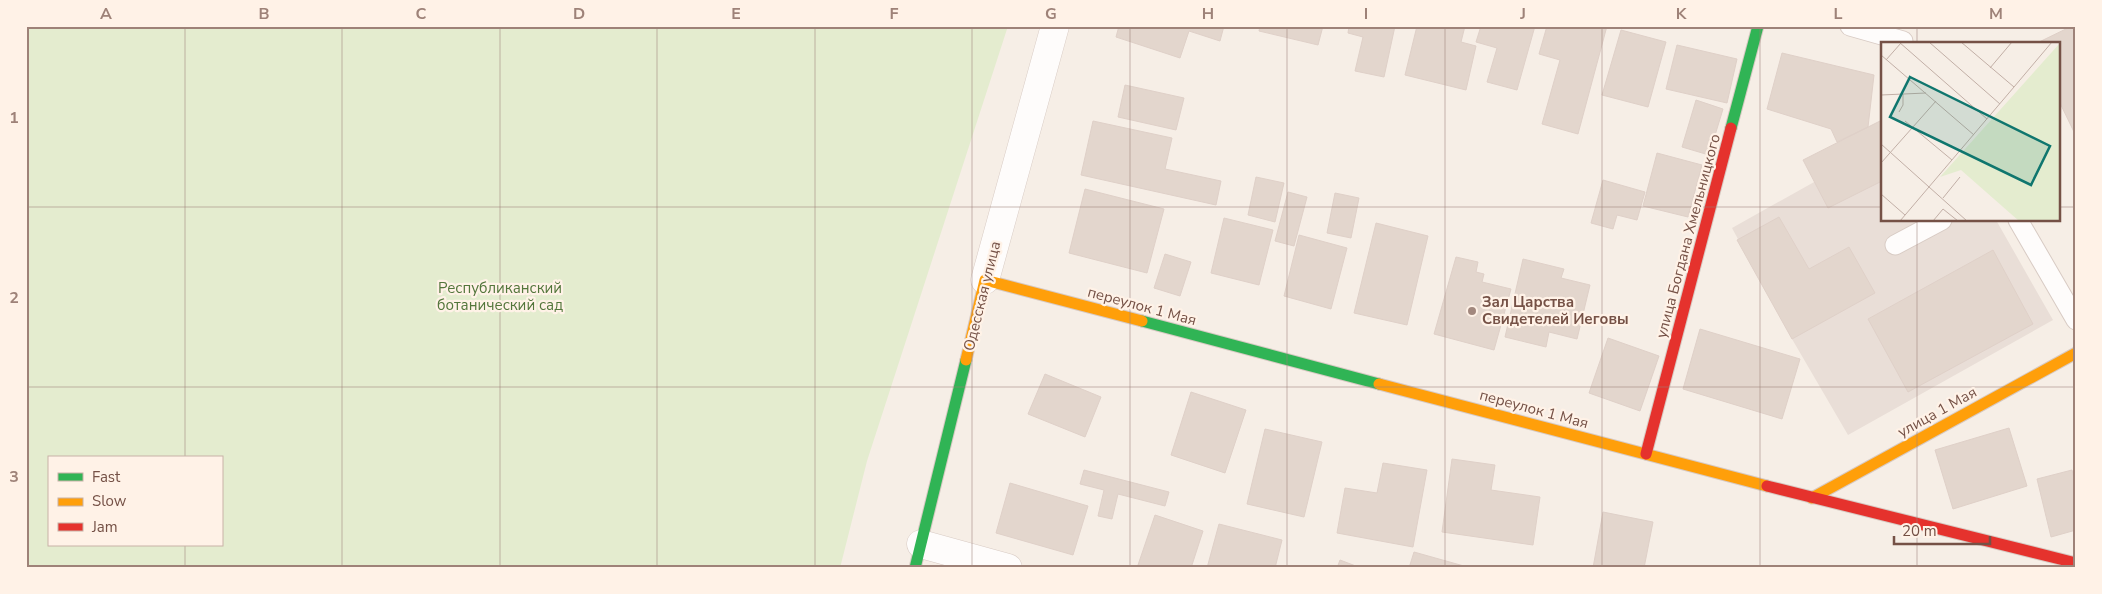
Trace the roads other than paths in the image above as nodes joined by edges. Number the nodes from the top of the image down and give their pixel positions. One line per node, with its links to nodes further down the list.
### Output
1 (1055, 26): 8 (street, Одесская улица)
2 (1758, 26): 11 (street, улица Богдана Хмельницкого)
3 (1850, 26): 4 (lane)
4 (1903, 41)
5 (1940, 221): 7 (lane)
6 (2019, 221): 9 (lane)
7 (1895, 245)
8 (985, 280): 11 (street, переулок 1 Мая); 13 (street, Одесская улица)
9 (2076, 320)
10 (2076, 353): 12 (street, улица 1 Мая)
11 (1646, 454): 12 (street, переулок 1 Мая)
12 (1812, 498): 14 (street, переулок 1 Мая)
13 (918, 556): 15 (street)
14 (2076, 563)
15 (1008, 568)

